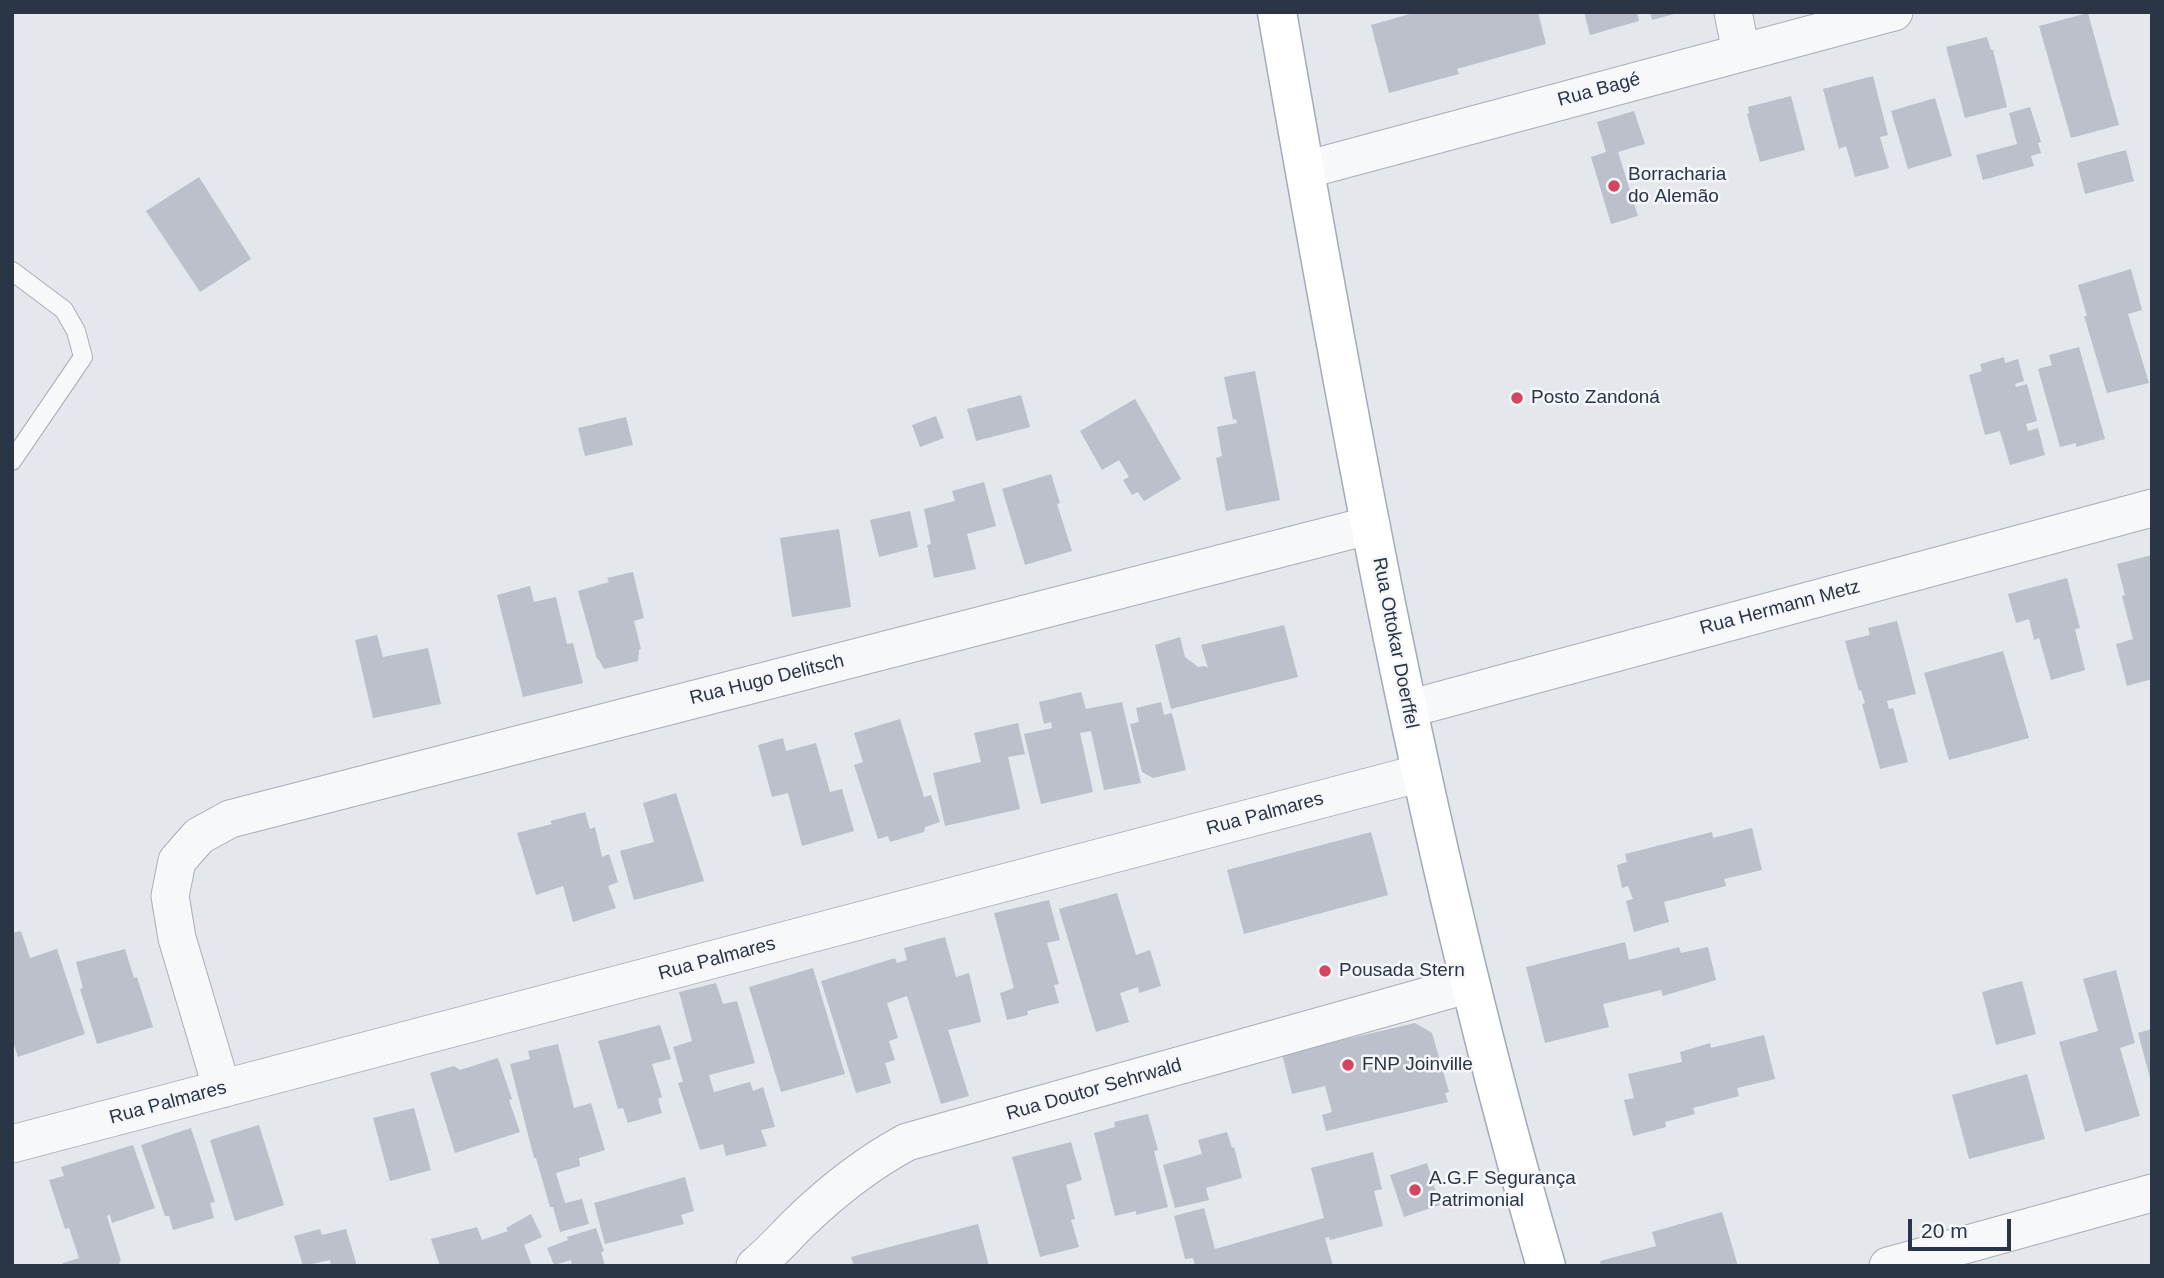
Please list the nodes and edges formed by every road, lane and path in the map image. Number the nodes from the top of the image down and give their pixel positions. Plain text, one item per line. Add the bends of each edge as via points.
1 (1278, 12) edge
2 (1733, 12) edge
3 (1894, 12) edge
4 (1741, 52) junction
5 (1305, 170) junction
6 (12, 271) edge
7 (12, 461) edge
8 (2152, 508) edge
9 (1371, 525) junction
10 (1408, 709) junction
11 (1421, 773) junction
12 (1470, 984) junction
13 (222, 1089) junction
14 (12, 1144) edge
15 (2152, 1192) edge
16 (755, 1266) edge
17 (1546, 1266) edge
18 (1888, 1266) edge

1 - 5 main road, Rua Ottokar Doerffel
2 - 4 street
3 - 4 street, Rua Bagé
4 - 5 street, Rua Bagé
5 - 9 main road, Rua Ottokar Doerffel
6 - 7 lane via 64,310 83,357
8 - 10 street, Rua Hermann Metz
9 - 10 main road, Rua Ottokar Doerffel
9 - 13 street, Rua Hugo Delitsch via 230,819 199,836 177,862 170,897 177,939
10 - 11 main road, Rua Ottokar Doerffel
11 - 12 main road, Rua Ottokar Doerffel
11 - 13 street, Rua Palmares
12 - 16 street, Rua Doutor Sehrwald via 908,1142 853,1176
12 - 17 main road, Rua Ottokar Doerffel
13 - 14 street, Rua Palmares
15 - 18 street

